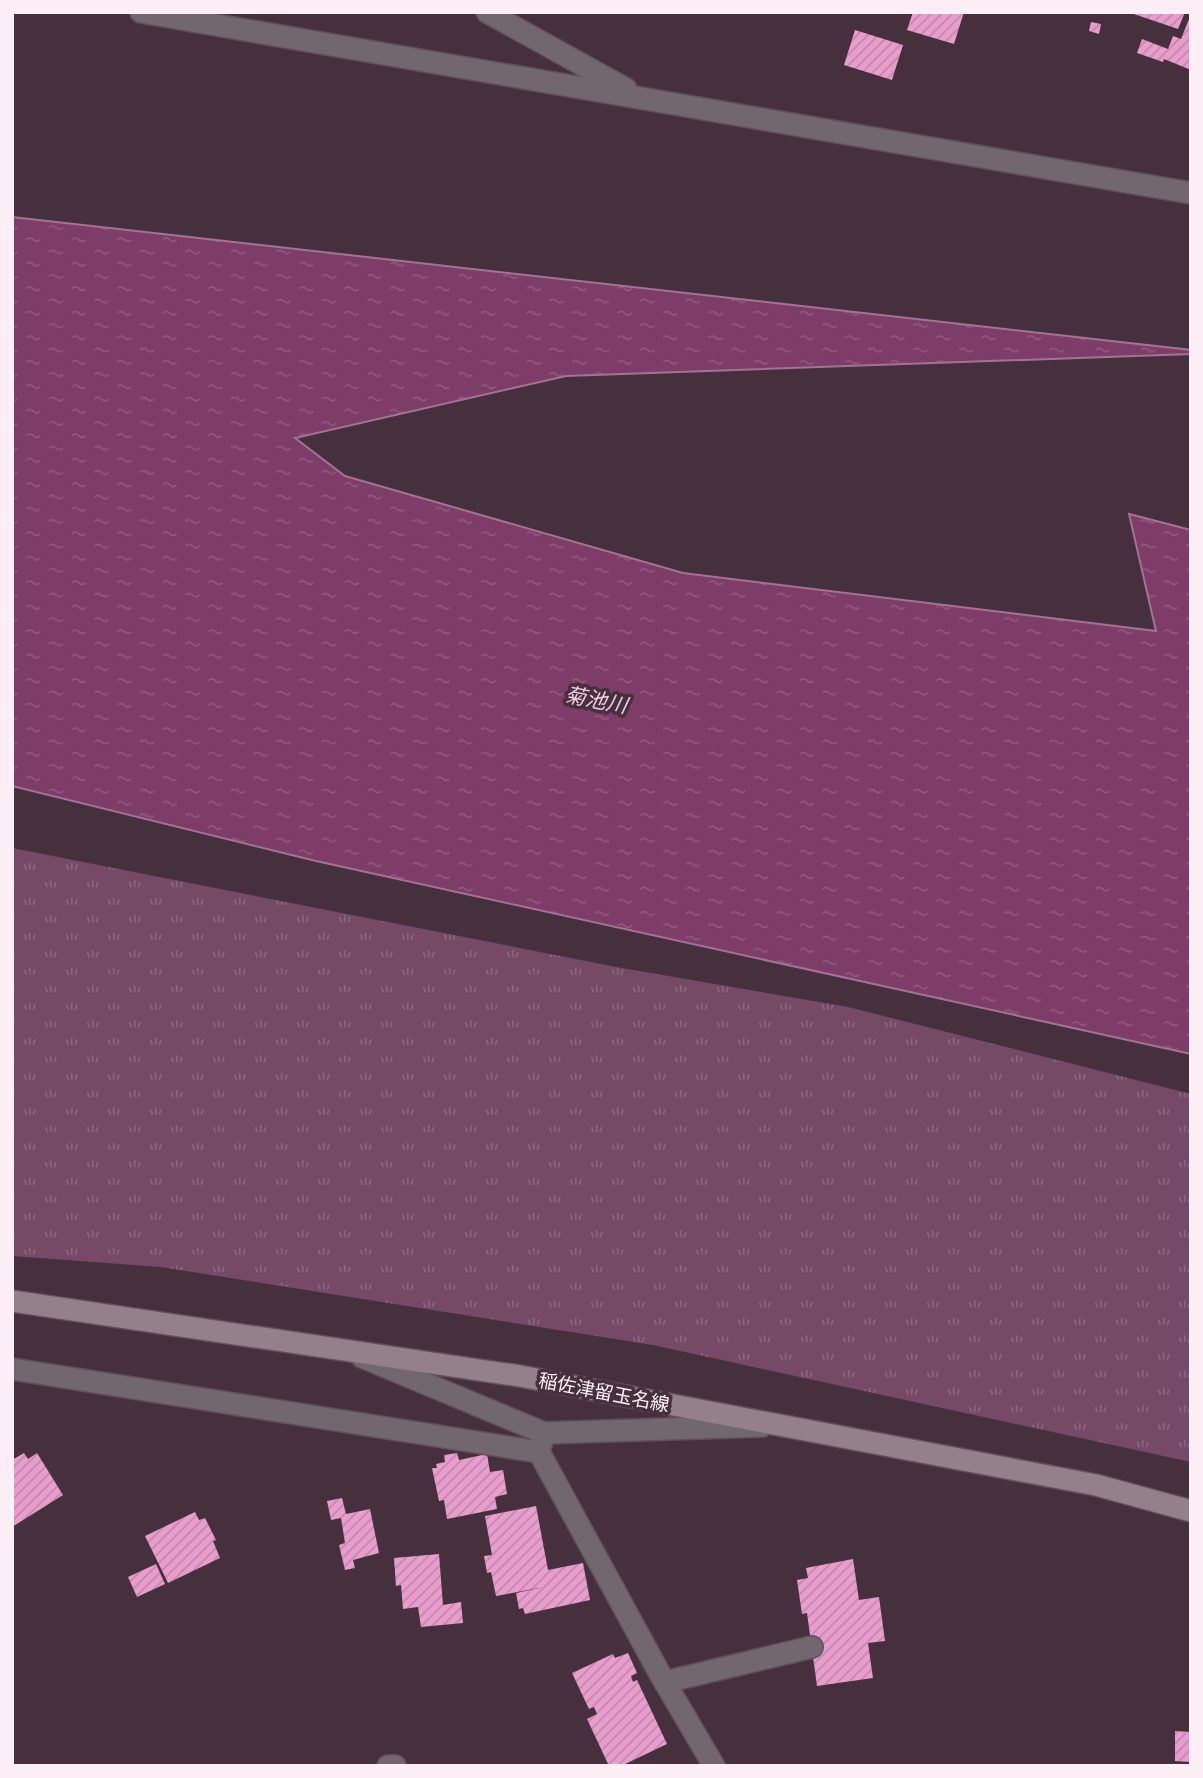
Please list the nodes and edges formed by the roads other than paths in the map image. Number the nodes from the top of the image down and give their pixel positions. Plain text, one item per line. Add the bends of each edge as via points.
1 (141, 12) edge
2 (487, 12) edge
3 (642, 98) junction
4 (1191, 193) edge
5 (12, 1301) edge
6 (347, 1350) junction
7 (12, 1369) edge
8 (782, 1425) junction
9 (541, 1443) junction
10 (1191, 1511) edge
11 (812, 1647) dead end
12 (664, 1682) junction
13 (388, 1766) edge
14 (395, 1766) edge
15 (714, 1766) edge

1 - 3 street
2 - 3 street
3 - 4 street
5 - 6 main road, 稲佐津留玉名線
6 - 8 main road, 稲佐津留玉名線 via 520,1376
6 - 9 street
7 - 9 street
8 - 9 street
8 - 10 main road, 稲佐津留玉名線 via 1096,1485
9 - 12 street
11 - 12 street
12 - 15 street
13 - 14 street

